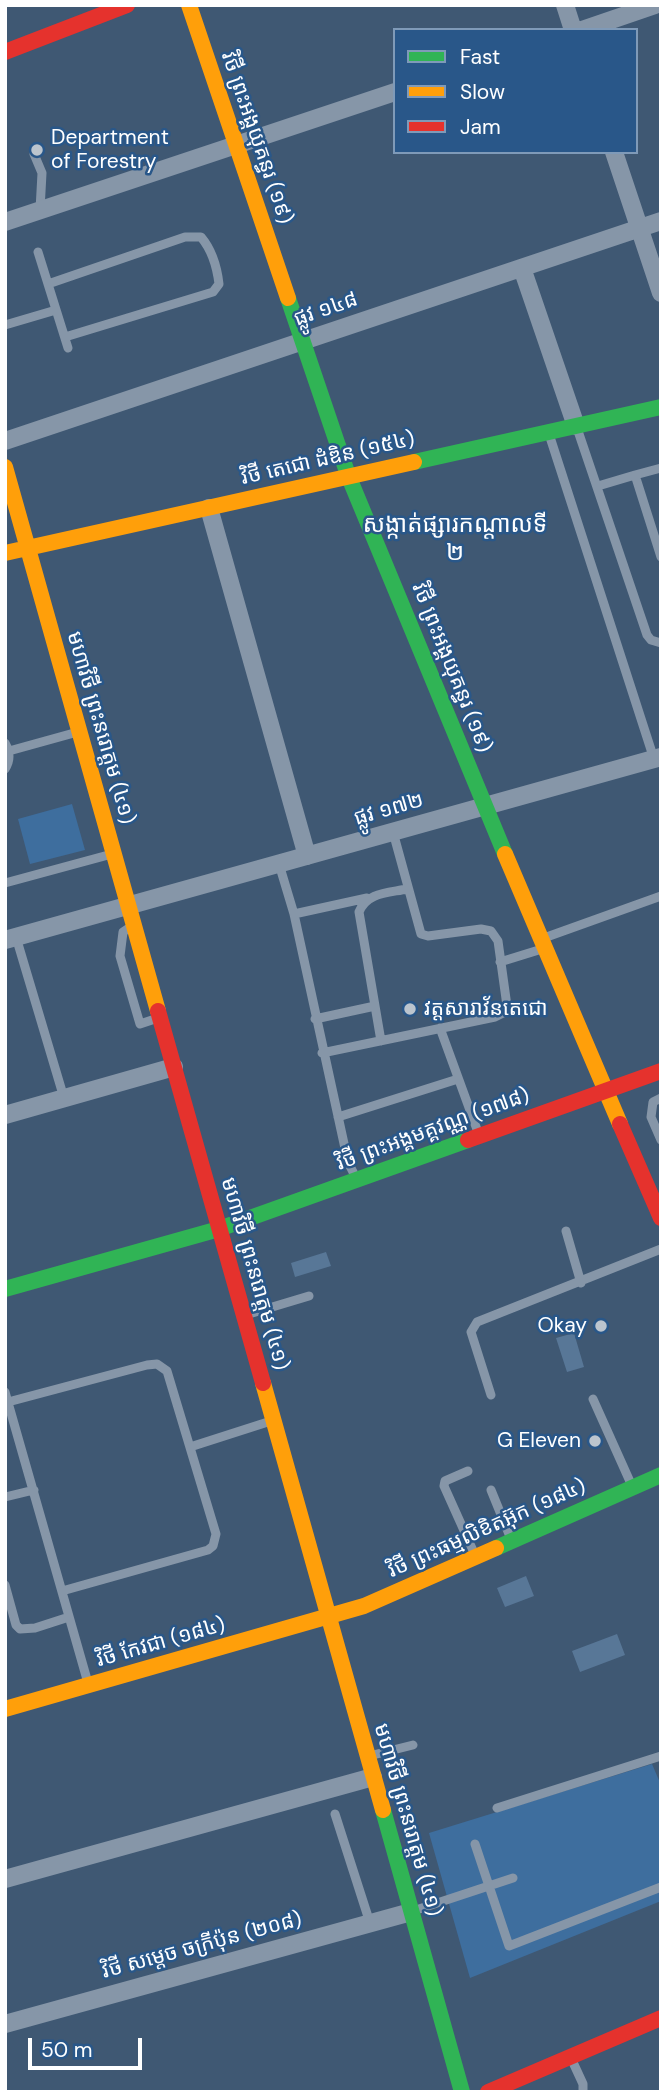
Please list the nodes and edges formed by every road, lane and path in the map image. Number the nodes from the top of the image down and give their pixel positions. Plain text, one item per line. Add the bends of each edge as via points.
1 (127, 5) edge
2 (189, 5) edge
3 (565, 5) edge
4 (654, 5) edge
5 (572, 28) edge
6 (588, 28) edge
7 (5, 52) edge
8 (393, 93) edge
9 (236, 145) junction
10 (615, 154) edge
11 (34, 155) dead end
12 (40, 211) junction
13 (661, 221) edge
14 (5, 222) edge
15 (639, 228) junction
16 (38, 252) dead end
17 (522, 268) junction
18 (48, 284) junction
19 (661, 293) edge
20 (56, 310) junction
21 (5, 325) edge
22 (65, 337) junction
23 (303, 341) junction
24 (68, 348) dead end
25 (661, 407) edge
26 (576, 426) junction
27 (548, 432) junction
28 (5, 441) edge
29 (661, 468) edge
30 (348, 475) junction
31 (635, 475) junction
32 (6, 476) edge
33 (598, 486) junction
34 (209, 508) junction
35 (28, 548) junction
36 (5, 553) edge
37 (661, 556) edge
38 (661, 643) edge
39 (79, 731) junction
40 (7, 747) edge
41 (657, 758) edge
42 (5, 769) edge
43 (485, 806) junction
44 (393, 832) junction
45 (114, 854) junction
46 (307, 856) junction
47 (279, 864) junction
48 (5, 883) edge
49 (407, 889) junction
50 (661, 896) edge
51 (369, 897) junction
52 (129, 906) junction
53 (293, 914) junction
54 (11, 939) edge
55 (542, 944) junction
56 (500, 961) junction
57 (375, 1006) junction
58 (315, 1019) junction
59 (440, 1028) junction
60 (381, 1041) junction
61 (323, 1053) junction
62 (174, 1067) junction
63 (661, 1071) edge
64 (458, 1079) junction
65 (605, 1091) junction
66 (64, 1098) junction
67 (661, 1098) edge
68 (5, 1115) edge
69 (338, 1118) junction
70 (479, 1136) junction
71 (661, 1140) edge
72 (356, 1180) junction
73 (657, 1198) edge
74 (661, 1218) edge
75 (219, 1229) junction
76 (566, 1231) dead end
77 (661, 1250) edge
78 (581, 1283) junction
79 (5, 1289) edge
80 (309, 1296) dead end
81 (244, 1315) junction
82 (5, 1392) edge
83 (491, 1395) dead end
84 (593, 1399) dead end
85 (8, 1402) junction
86 (273, 1420) junction
87 (190, 1447) junction
88 (468, 1471) dead end
89 (661, 1475) edge
90 (633, 1488) junction
91 (34, 1490) junction
92 (491, 1490) dead end
93 (5, 1497) edge
94 (512, 1541) junction
95 (476, 1557) junction
96 (5, 1585) edge
97 (62, 1591) junction
98 (8, 1603) edge
99 (69, 1617) junction
100 (328, 1617) junction
101 (89, 1685) junction
102 (5, 1709) edge
103 (413, 1745) dead end
104 (368, 1757) junction
105 (660, 1760) edge
106 (373, 1777) junction
107 (497, 1808) dead end
108 (335, 1814) dead end
109 (475, 1844) dead end
110 (513, 1878) dead end
111 (5, 1879) edge
112 (488, 1886) junction
113 (661, 1887) edge
114 (411, 1912) junction
115 (370, 1923) junction
116 (661, 2018) edge
117 (5, 2024) edge
118 (570, 2057) junction
119 (462, 2092) edge
120 (488, 2092) edge
121 (583, 2092) edge

1 - 7 street
2 - 9 street, វិថី ព្រះអង្គយុគន្ធរ (១៩)
3 - 5 street
4 - 6 street
8 - 9 street
9 - 12 street
9 - 23 street, វិថី ព្រះអង្គយុគន្ធរ (១៩)
10 - 15 street
11 - 12 lane via 42,173
12 - 14 street
13 - 15 street, ផ្លូវ ១៤៨
15 - 17 street, ផ្លូវ ១៤៨
15 - 19 street
16 - 18 lane
17 - 23 street, ផ្លូវ ១៤៨
17 - 26 street
18 - 20 lane
18 - 22 lane via 185,237 201,237 218,273 219,284 213,292
20 - 21 lane
20 - 22 lane
22 - 24 lane
23 - 28 street, ផ្លូវ ១៤៨
23 - 30 street, វិថី ព្រះអង្គយុគន្ធរ (១៩)
25 - 26 street, វិថី តេជោ ដំឌិន (១៥៤)
26 - 27 street, វិថី តេជោ ដំឌិន (១៥៤)
26 - 33 lane
27 - 30 street, វិថី តេជោ ដំឌិន (១៥៤)
27 - 41 lane
29 - 31 lane
30 - 34 street, វិថី តេជោ ដំឌិន (១៥៤)
30 - 43 street, វិថី ព្រះអង្គយុគន្ធរ (១៩)
31 - 33 lane
31 - 37 lane
32 - 35 street, មហាវិថី ព្រះនរោត្តម (៤១)
33 - 38 lane via 647,635
34 - 35 street, វិថី តេជោ ដំឌិន (១៥៤)
34 - 46 street
35 - 36 street, វិថី តេជោ ដំឌិន (១៥៤)
35 - 39 street, មហាវិថី ព្រះនរោត្តម (៤១)
39 - 40 lane
39 - 45 street, មហាវិថី ព្រះនរោត្តម (៤១)
40 - 42 lane via 9,764
41 - 43 street, ផ្លូវ ១៧២
43 - 44 street, ផ្លូវ ១៧២
43 - 55 street, វិថី ព្រះអង្គយុគន្ធរ (១៩)
44 - 46 street, ផ្លូវ ១៧២
44 - 49 lane
45 - 48 lane
45 - 52 street, មហាវិថី ព្រះនរោត្តម (៤១)
46 - 47 street, ផ្លូវ ១៧២
47 - 52 street, ផ្លូវ ១៧២
47 - 53 lane
49 - 51 lane
49 - 56 lane via 421,934 491,931 498,942
50 - 55 lane
51 - 53 lane
51 - 57 lane via 359,912
52 - 54 street, ផ្លូវ ១៧២
52 - 62 street, មហាវិថី ព្រះនរោត្តម (៤១)
53 - 58 lane
54 - 66 lane
55 - 56 lane
55 - 65 street, វិថី ព្រះអង្គយុគន្ធរ (១៩)
56 - 59 lane via 507,1006 503,1013
57 - 58 lane
57 - 60 lane
58 - 61 lane
59 - 60 lane
59 - 64 lane
60 - 61 lane
61 - 69 lane
62 - 66 street
62 - 75 street, មហាវិថី ព្រះនរោត្តម (៤១)
63 - 65 street, វិថី ព្រះអង្គមគ្គវណ្ណ (១៧៨)
64 - 69 lane
64 - 70 lane
65 - 70 street, វិថី ព្រះអង្គមគ្គវណ្ណ (១៧៨)
65 - 73 street, វិថី ព្រះអង្គយុគន្ធរ (១៩)
66 - 68 street
67 - 71 lane via 653,1102 651,1118
69 - 72 lane
70 - 72 street, វិថី ព្រះអង្គមគ្គវណ្ណ (១៧៨)
72 - 75 street, វិថី ព្រះអង្គមគ្គវណ្ណ (១៧៨)
73 - 74 street, វិថី ព្រះអង្គយុគន្ធរ (១៩)
75 - 79 street, វិថី ព្រះអង្គមគ្គវណ្ណ (១៧៨)
75 - 81 street, មហាវិថី ព្រះនរោត្តម (៤១)
76 - 78 lane
77 - 78 lane
78 - 83 lane via 477,1322 471,1332
80 - 81 lane
81 - 86 street, មហាវិថី ព្រះនរោត្តម (៤១)
82 - 85 lane
84 - 90 lane
85 - 87 lane via 157,1364 167,1371
85 - 91 lane
86 - 87 lane
86 - 100 street, មហាវិថី ព្រះនរោត្តម (៤១)
87 - 97 lane via 216,1534 213,1546
88 - 95 lane via 445,1481 444,1486
89 - 90 street, វិថី ព្រះធម្មលិខិតអ៊ុក (១៨៤)
90 - 94 street, វិថី ព្រះធម្មលិខិតអ៊ុក (១៨៤)
91 - 93 lane
91 - 97 lane
92 - 94 lane
94 - 95 street, វិថី ព្រះធម្មលិខិតអ៊ុក (១៨៤)
95 - 100 street, វិថី ព្រះធម្មលិខិតអ៊ុក (១៨៤)
96 - 98 lane
97 - 99 lane
98 - 99 lane via 20,1629
99 - 101 lane
100 - 101 street, វិថី កែវជា (១៨៤)
100 - 104 street, មហាវិថី ព្រះនរោត្តម (៤១)
101 - 102 street, វិថី កែវជា (១៨៤)
103 - 104 lane
104 - 106 street, មហាវិថី ព្រះនរោត្តម (៤១)
105 - 107 lane
106 - 111 street
106 - 114 street, មហាវិថី ព្រះនរោត្តម (៤១)
108 - 115 lane
109 - 112 lane
110 - 112 lane
112 - 113 lane via 509,1946
112 - 114 lane
114 - 115 street, វិថី សម្តេច ចក្រីប៉ុន (២០៨)
114 - 119 street, មហាវិថី ព្រះនរោត្តម (៤១)
115 - 117 street, វិថី សម្តេច ចក្រីប៉ុន (២០៨)
116 - 118 street
118 - 120 street
118 - 121 lane

